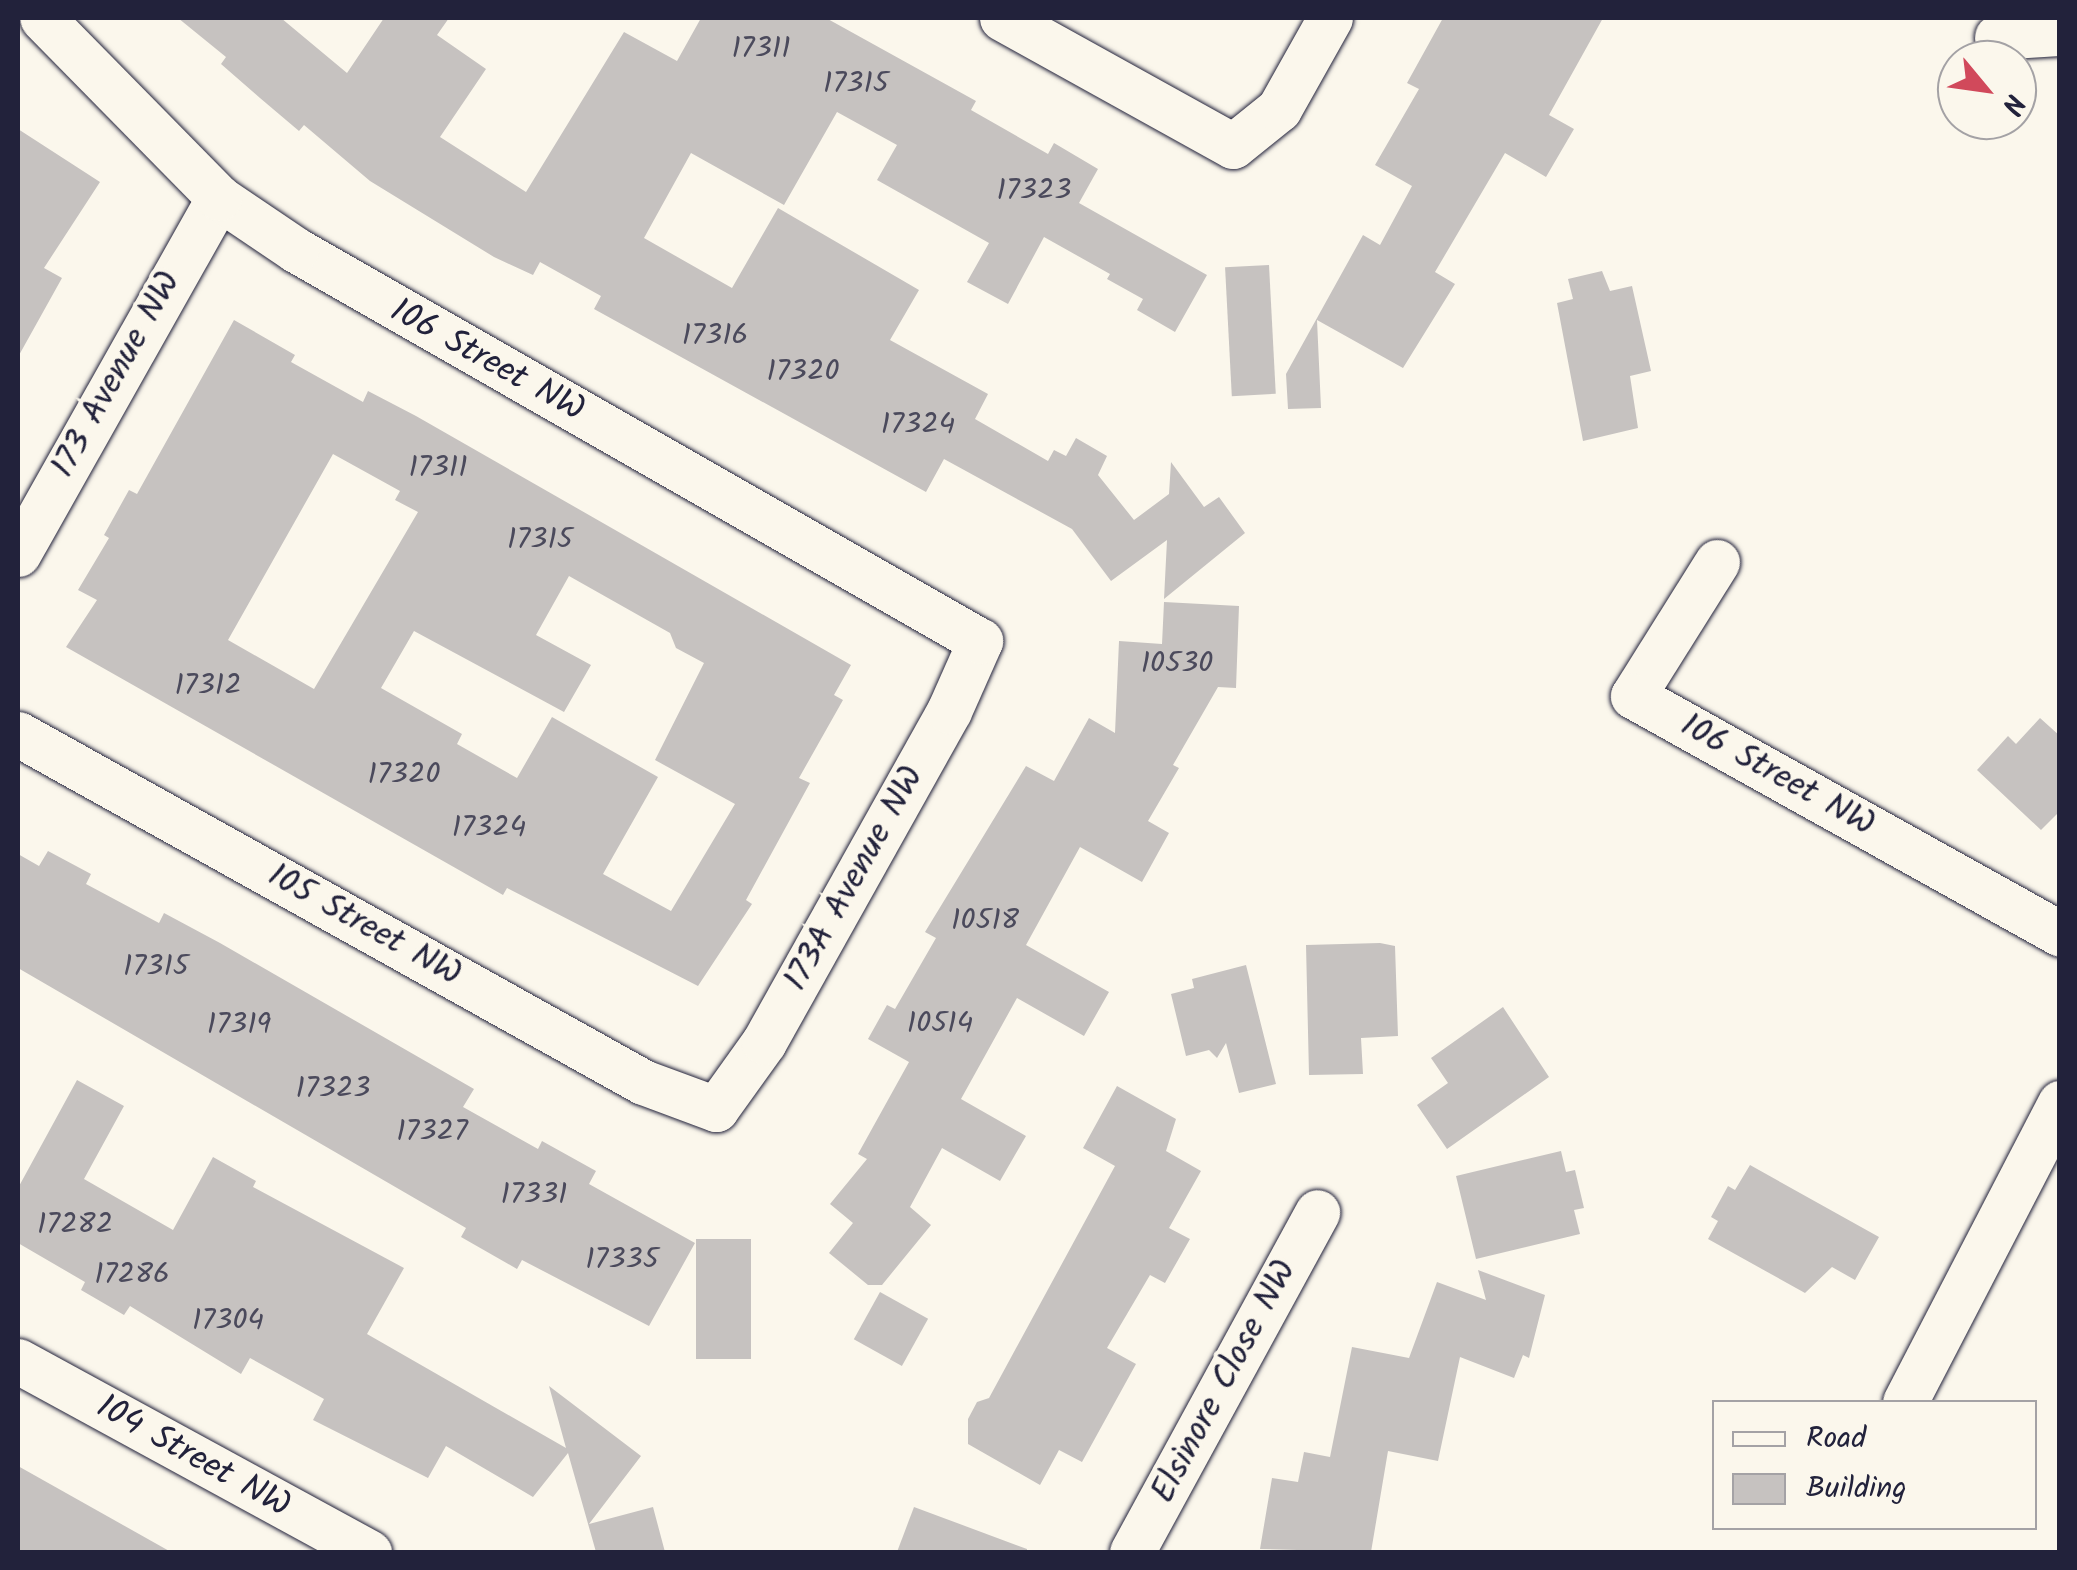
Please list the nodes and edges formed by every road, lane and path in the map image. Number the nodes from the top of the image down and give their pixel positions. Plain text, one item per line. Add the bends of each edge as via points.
1 (42, 18) edge
2 (1002, 18) edge
3 (1330, 18) edge
4 (2060, 33) edge
5 (1998, 37) dead end
6 (219, 198) junction
7 (18, 554) edge
8 (1717, 562) dead end
9 (980, 641) joint
10 (18, 734) edge
11 (2060, 934) edge
12 (2060, 1103) edge
13 (716, 1109) joint
14 (1317, 1212) dead end
15 (18, 1361) edge
16 (1906, 1400) edge
17 (369, 1552) edge
18 (1132, 1552) edge

1 - 6 street, 106 Street NW
2 - 3 street via 1233,146 1279,109
4 - 5 street
6 - 7 street, 173 Avenue NW
6 - 9 street, 106 Street NW via 386,304
8 - 11 street, 106 Street NW via 1632,696
9 - 13 street, 173A Avenue NW via 949,711 764,1042
10 - 13 street, 105 Street NW via 643,1082
12 - 16 street
14 - 18 street, Elsinore Close NW
15 - 17 street, 104 Street NW

